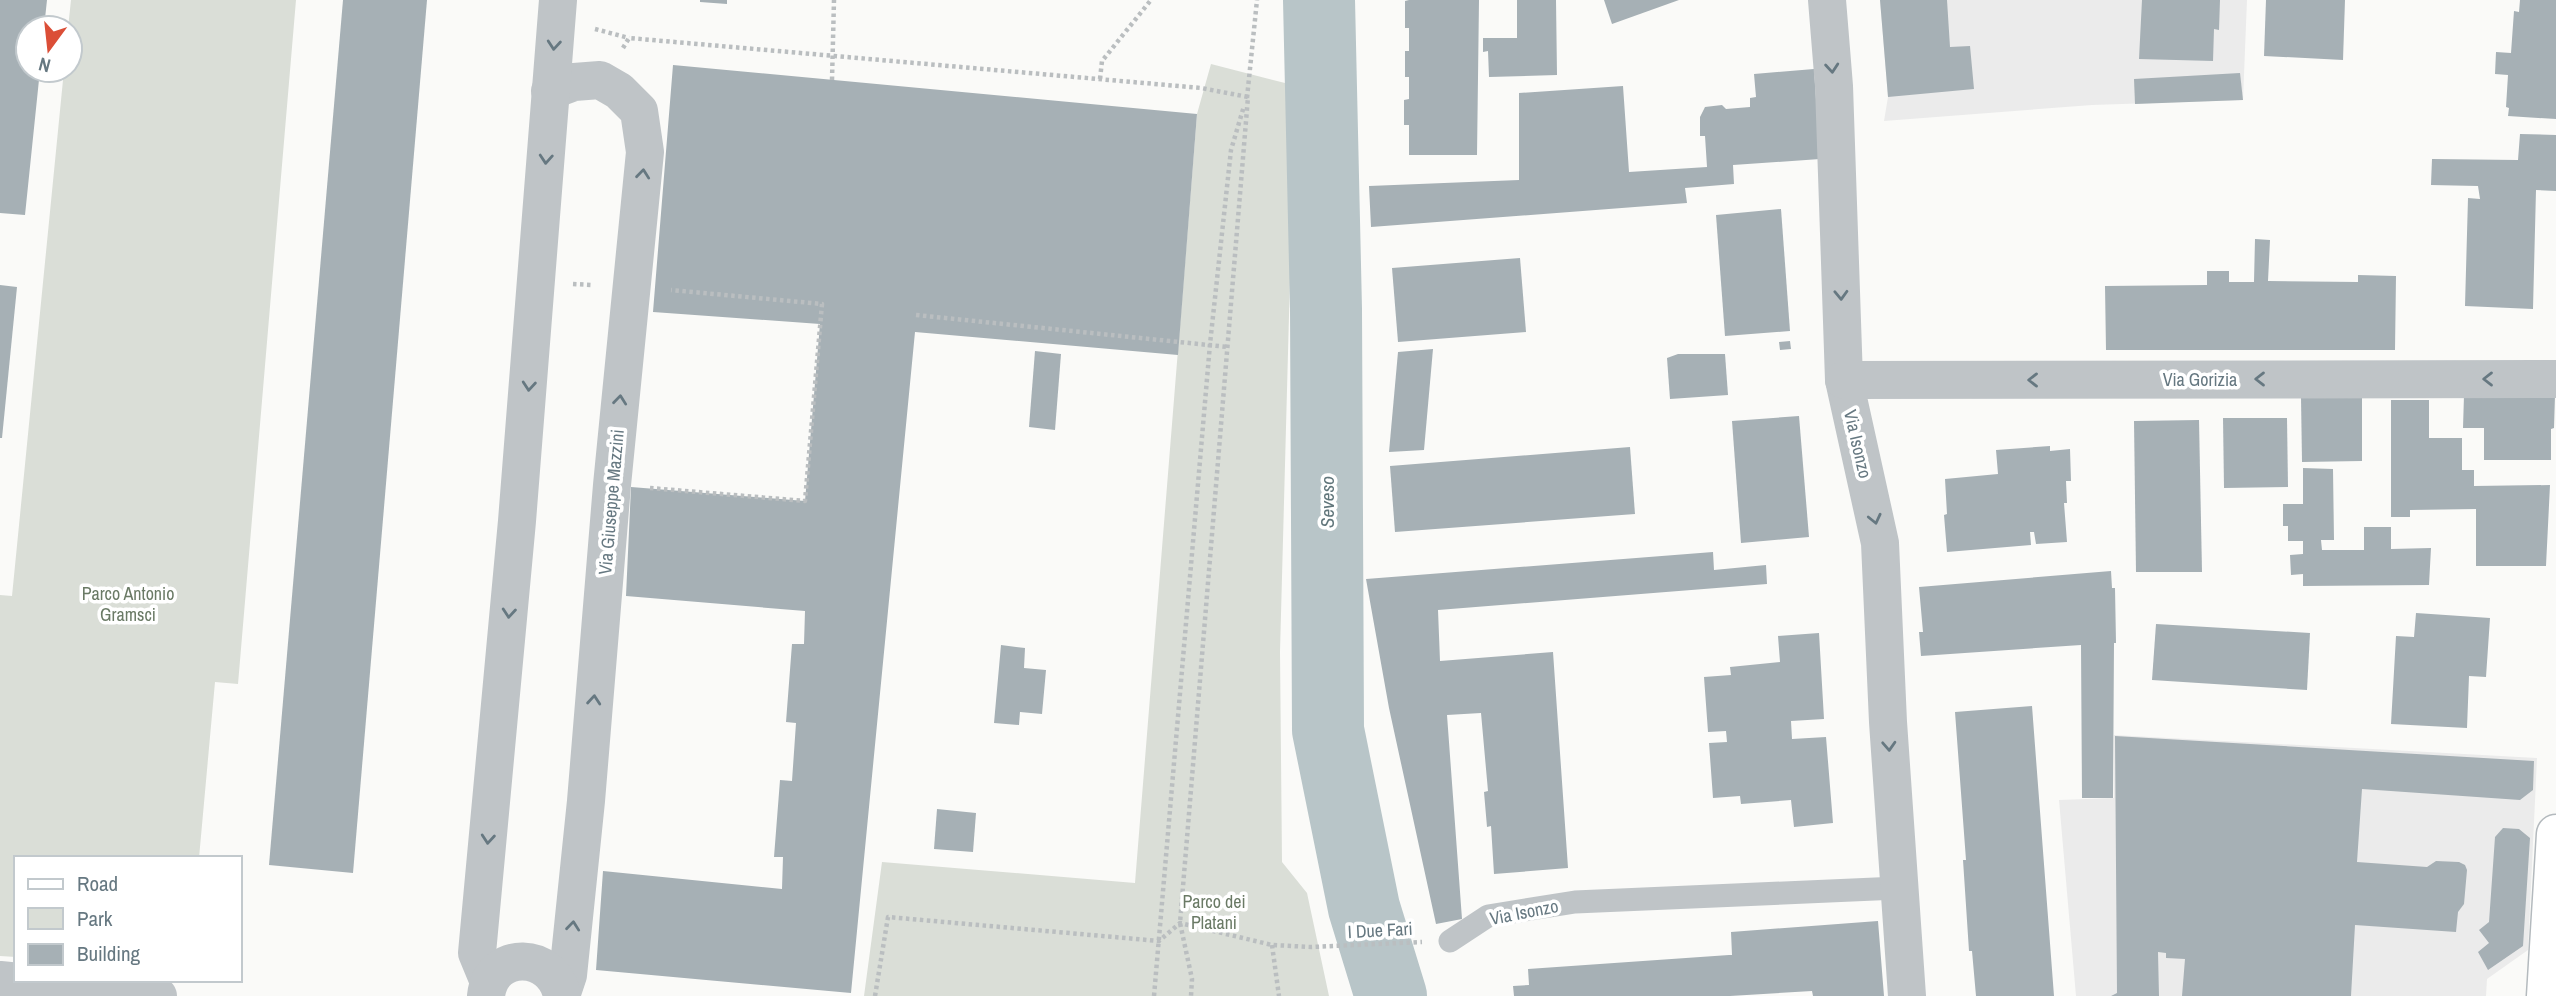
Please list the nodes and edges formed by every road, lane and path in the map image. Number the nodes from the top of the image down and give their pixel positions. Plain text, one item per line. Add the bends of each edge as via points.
1 (558, 0) edge
2 (834, 0) edge
3 (1151, 0) edge
4 (1257, 0) edge
5 (1827, 0) edge
6 (835, 55) junction
7 (1100, 79) junction
8 (600, 80) junction
9 (832, 80) dead end
10 (550, 91) junction
11 (1248, 97) junction
12 (658, 289) dead end
13 (916, 315) dead end
14 (1210, 344) junction
15 (1227, 347) junction
16 (2556, 379) edge
17 (1844, 380) junction
18 (644, 488) dead end
19 (2556, 834) edge
20 (1898, 888) junction
21 (1180, 923) junction
22 (1158, 941) junction
23 (1450, 941) joint
24 (1272, 945) junction
25 (20, 982) edge
26 (482, 990) edge
27 (562, 995) edge
28 (158, 996) edge
29 (876, 996) edge
30 (1154, 996) edge
31 (1191, 996) edge
32 (1279, 996) edge
33 (1907, 996) edge
34 (2546, 996) edge

1 -> 10 street
2 - 6 path
3 - 7 path via 1102,61
4 - 11 path
5 -> 17 street, Via Isonzo
6 - 7 path
6 - 8 path via 629,38
6 - 9 path
7 - 11 path
8 - 10 street via 573,82
27 -> 8 street, Via Giuseppe Mazzini via 586,801 645,152 639,111
10 -> 26 street via 477,953
11 - 14 path via 1231,150
11 - 15 path
12 - 18 path via 822,304 805,501
13 - 14 path
14 - 15 path
14 - 22 path
15 - 21 path
16 -> 17 street, Via Gorizia
17 -> 20 street, Via Isonzo via 1880,543
19 - 34 street
20 - 23 lane, Via Isonzo via 1575,902 1488,916
20 - 33 street, Via Isonzo
21 - 22 path
21 - 24 path, I Due Fari
21 - 31 path via 1192,979
22 - 29 path via 888,917
22 - 30 path
23 - 24 path, I Due Fari
24 - 32 path
25 - 28 street
26 - 27 street via 506,965 530,961 551,973

